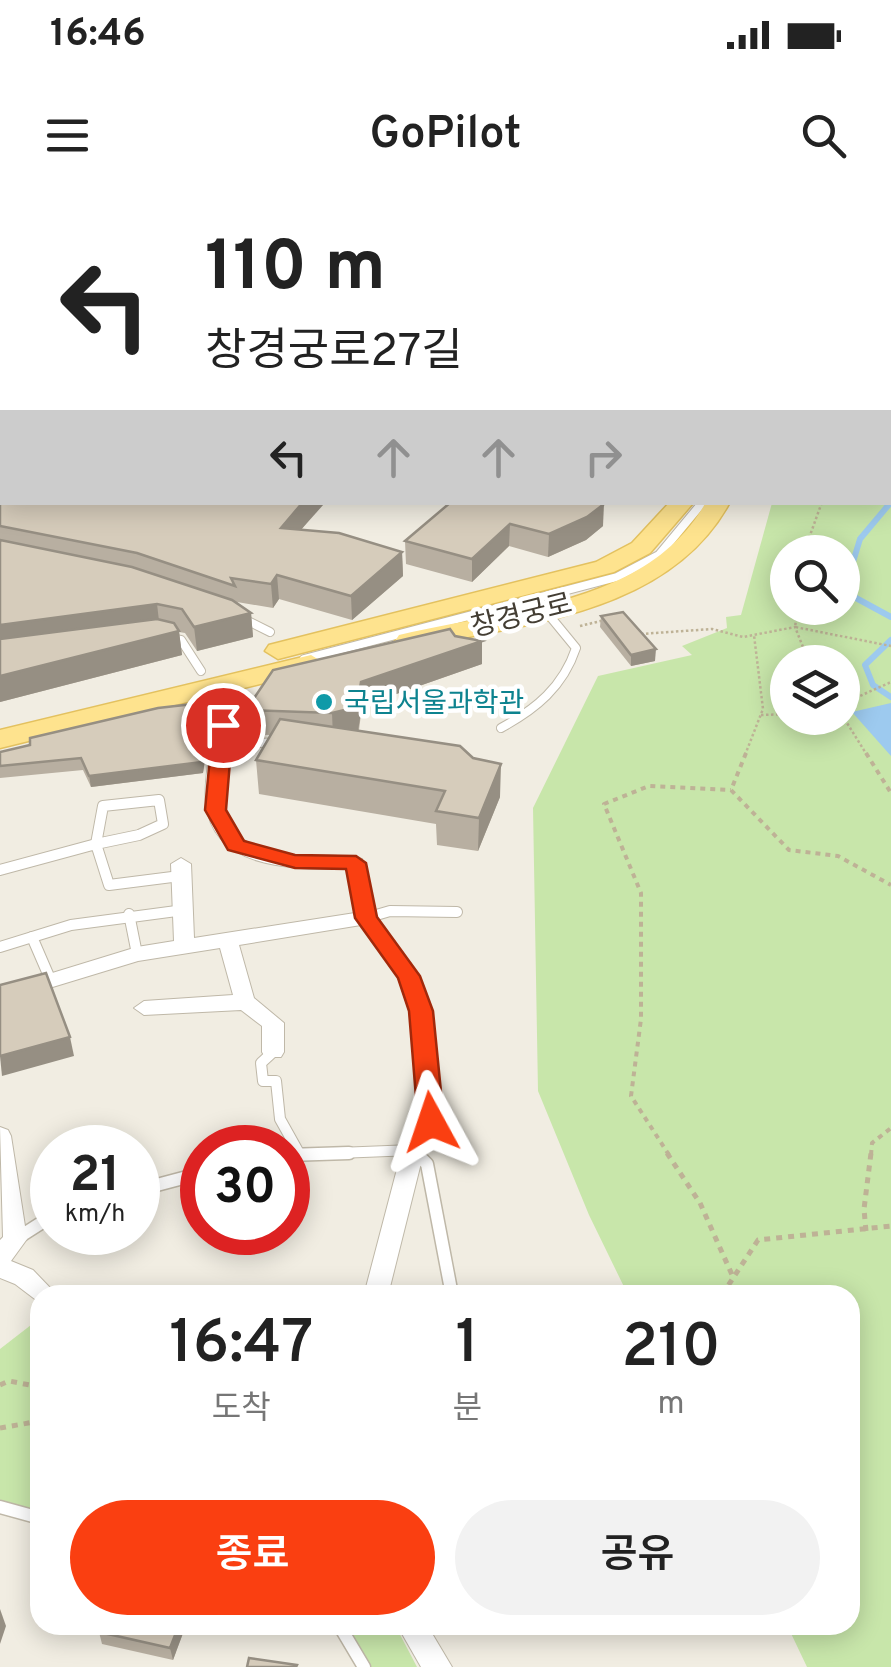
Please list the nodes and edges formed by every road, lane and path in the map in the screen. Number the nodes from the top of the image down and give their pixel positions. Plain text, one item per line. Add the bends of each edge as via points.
1 (679, 505) edge
2 (700, 505) edge
3 (716, 505) edge
4 (821, 505) edge
5 (810, 535) edge
6 (543, 608) junction
7 (237, 615) edge
8 (795, 626) junction
9 (616, 628) edge
10 (561, 630) junction
11 (270, 632) dead end
12 (642, 634) edge
13 (754, 635) junction
14 (160, 636) edge
15 (864, 640) joint
16 (802, 645) edge
17 (891, 646) edge
18 (211, 679) junction
19 (891, 682) edge
20 (860, 695) edge
21 (106, 714) junction
22 (761, 714) junction
23 (770, 714) edge
24 (0, 718) edge
25 (502, 728) dead end
26 (855, 735) edge
27 (0, 739) edge
28 (288, 742) edge
29 (219, 746) junction
30 (730, 790) junction
31 (891, 793) edge
32 (96, 844) junction
33 (0, 870) edge
34 (180, 870) joint
35 (891, 885) edge
36 (184, 910) junction
37 (457, 912) dead end
38 (129, 914) junction
39 (366, 918) junction
40 (32, 937) junction
41 (228, 942) junction
42 (0, 946) edge
43 (184, 949) junction
44 (138, 954) junction
45 (52, 981) junction
46 (0, 996) edge
47 (244, 1002) junction
48 (144, 1008) dead end
49 (273, 1052) joint
50 (282, 1125) edge
51 (891, 1128) edge
52 (0, 1136) edge
53 (414, 1150) junction
54 (310, 1153) edge
55 (891, 1226) edge
56 (866, 1231) junction
57 (30, 1232) edge
58 (8, 1248) edge
59 (0, 1266) edge
60 (733, 1276) junction
61 (34, 1285) edge
62 (379, 1285) edge
63 (450, 1285) edge
64 (728, 1285) edge
65 (0, 1385) edge
66 (30, 1386) edge
67 (30, 1423) edge
68 (0, 1428) edge
69 (0, 1508) edge
70 (30, 1516) edge
71 (346, 1635) edge
72 (417, 1635) edge
73 (364, 1667) edge
74 (437, 1667) edge

1 - 18 main road, 창경궁로 via 641,548 605,567
2 - 21 lane via 659,555 617,576
3 - 6 main road, 창경궁로 via 705,527 668,563 628,583
4 - 5 path
6 - 10 lane
6 - 18 main road, 창경궁로
7 - 11 lane
8 - 13 path
8 - 15 path
8 - 16 path
9 - 10 path via 609,620
10 - 25 lane via 576,648 572,662 546,699
12 - 13 path via 712,629
13 - 22 path
14 - 18 lane via 181,640
15 - 17 path
18 - 21 main road, 창경궁로
18 - 24 main road, 창경궁로
18 - 29 street via 227,705
19 - 20 path
21 - 27 main road, 창경궁로
22 - 23 path
22 - 30 path
26 - 31 path
28 - 29 lane
29 - 39 street via 216,810 236,846 295,862 356,863
30 - 35 path via 788,850 838,856
30 - 60 path via 665,782 616,794 604,804 641,893 641,1019 631,1096 700,1204
32 - 32 lane via 163,824 158,800 103,806
32 - 33 lane
32 - 34 lane via 110,884
34 - 36 street
36 - 38 lane
36 - 43 street
37 - 39 lane via 390,911
38 - 40 lane
38 - 44 lane
39 - 41 street
39 - 53 street via 409,976 421,1011 431,1122
40 - 42 lane
40 - 45 lane
41 - 43 street
41 - 47 street
43 - 44 street
44 - 45 street
45 - 46 street
47 - 48 street
47 - 49 street via 273,1023
49 - 50 lane via 261,1063 263,1081 276,1082
51 - 56 path via 872,1143 861,1213
52 - 58 street
53 - 54 lane
53 - 62 street
53 - 63 lane via 427,1164
55 - 56 path
56 - 60 path via 758,1240
57 - 58 lane
59 - 61 street
60 - 64 path
65 - 66 path
67 - 68 path
69 - 70 lane
71 - 73 lane
72 - 74 street

